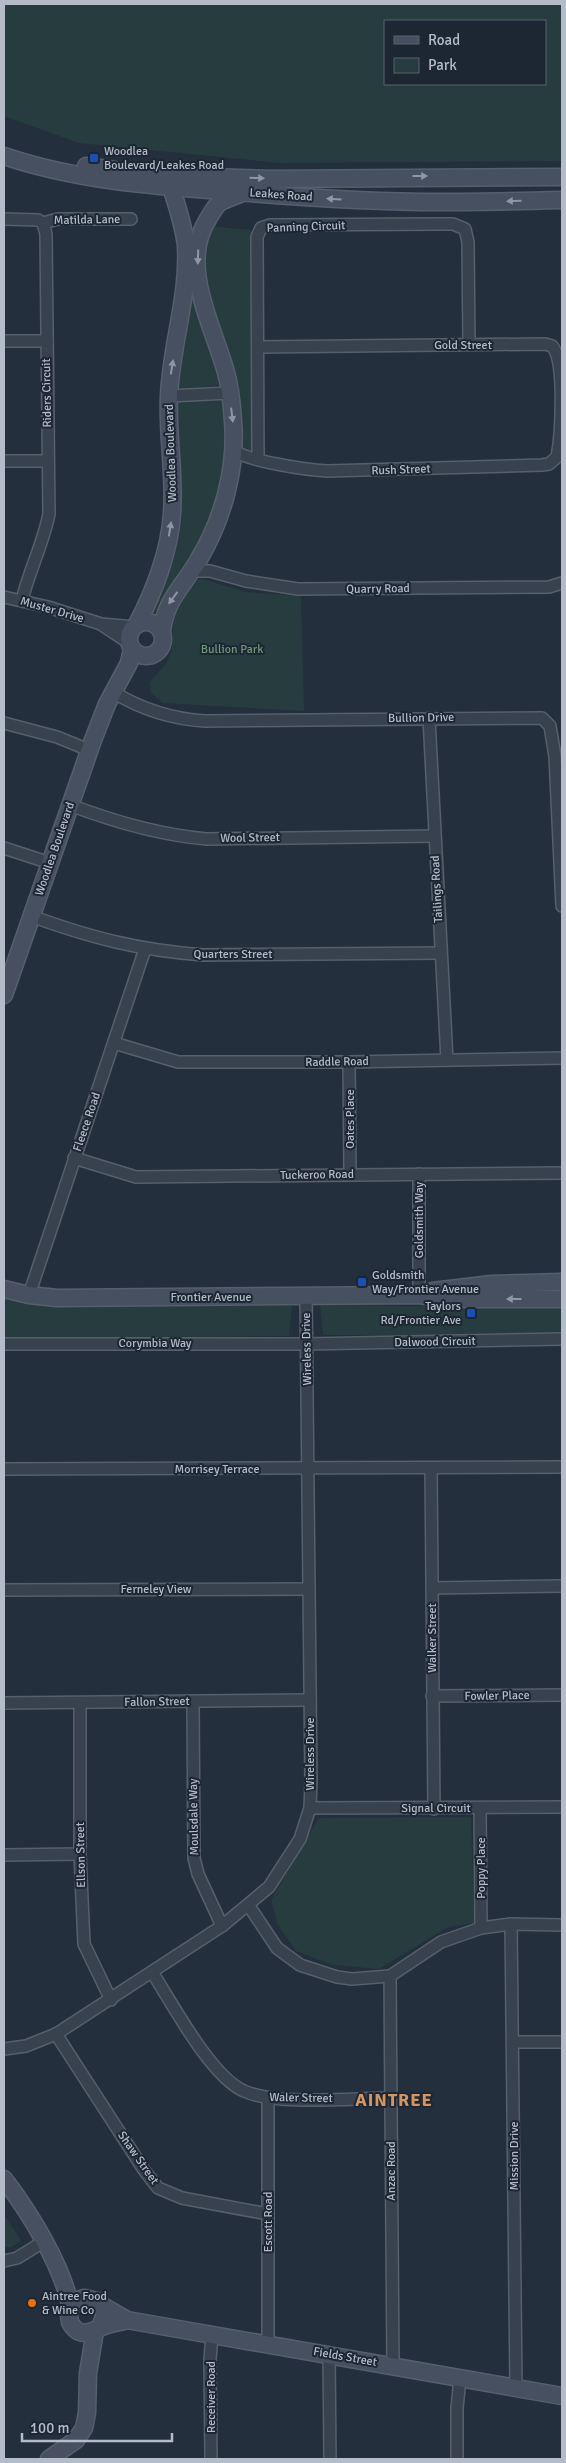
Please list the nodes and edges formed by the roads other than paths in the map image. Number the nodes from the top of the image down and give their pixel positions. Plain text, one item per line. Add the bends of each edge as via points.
1 (4, 147) edge
2 (4, 156) edge
3 (562, 177) edge
4 (171, 187) junction
5 (242, 193) junction
6 (562, 200) edge
7 (4, 219) edge
8 (131, 220) dead end
9 (43, 223) junction
10 (182, 224) junction
11 (205, 225) junction
12 (4, 341) edge
13 (47, 341) junction
14 (469, 344) junction
15 (258, 347) junction
16 (229, 393) junction
17 (169, 396) junction
18 (243, 457) junction
19 (555, 460) joint
20 (4, 461) edge
21 (48, 461) junction
22 (201, 557) junction
23 (192, 571) junction
24 (210, 571) junction
25 (562, 583) edge
26 (549, 587) junction
27 (562, 592) edge
28 (4, 597) edge
29 (22, 600) junction
30 (101, 624) junction
31 (135, 626) junction
32 (162, 632) junction
33 (130, 646) junction
34 (157, 653) junction
35 (112, 697) junction
36 (429, 718) junction
37 (4, 723) edge
38 (89, 750) junction
39 (70, 806) junction
40 (434, 836) junction
41 (4, 848) edge
42 (50, 864) junction
43 (562, 906) edge
44 (31, 916) junction
45 (146, 949) junction
46 (440, 953) junction
47 (5, 989) edge
48 (114, 1043) junction
49 (562, 1058) edge
50 (447, 1060) junction
51 (349, 1062) junction
52 (74, 1158) junction
53 (562, 1173) edge
54 (419, 1174) junction
55 (350, 1175) junction
56 (562, 1277) edge
57 (538, 1282) junction
58 (562, 1282) edge
59 (4, 1289) edge
60 (29, 1295) junction
61 (419, 1295) junction
62 (306, 1296) junction
63 (562, 1299) edge
64 (562, 1340) edge
65 (4, 1344) edge
66 (307, 1344) junction
67 (562, 1467) edge
68 (431, 1468) junction
69 (4, 1469) edge
70 (308, 1469) junction
71 (562, 1586) edge
72 (309, 1588) junction
73 (432, 1588) junction
74 (4, 1590) edge
75 (562, 1695) edge
76 (432, 1696) junction
77 (310, 1700) junction
78 (193, 1702) junction
79 (4, 1703) edge
80 (80, 1703) junction
81 (310, 1808) junction
82 (480, 1808) junction
83 (562, 1808) edge
84 (434, 1809) junction
85 (80, 1854) junction
86 (4, 1855) edge
87 (249, 1906) junction
88 (511, 1924) junction
89 (562, 1925) edge
90 (222, 1926) junction
91 (481, 1928) junction
92 (152, 1972) junction
93 (390, 1976) junction
94 (111, 2000) junction
95 (56, 2034) junction
96 (513, 2042) junction
97 (562, 2042) edge
98 (4, 2049) edge
99 (391, 2098) junction
100 (268, 2099) junction
101 (4, 2170) edge
102 (9, 2185) edge
103 (268, 2214) junction
104 (43, 2242) junction
105 (4, 2261) edge
106 (64, 2280) junction
107 (84, 2298) junction
108 (101, 2304) junction
109 (71, 2308) junction
110 (127, 2320) junction
111 (98, 2330) junction
112 (79, 2332) junction
113 (212, 2336) junction
114 (268, 2345) junction
115 (329, 2354) junction
116 (393, 2366) junction
117 (88, 2372) junction
118 (460, 2378) junction
119 (516, 2388) junction
120 (562, 2396) edge
121 (60, 2456) edge
122 (211, 2459) edge
123 (330, 2459) edge
124 (457, 2459) edge

1 -> 3 street, Leakes Road via 78,164 148,175 271,179
2 - 4 street, Leakes Road via 112,182
4 - 5 street, Leakes Road
4 - 10 street, Woodlea Boulevard
6 -> 5 street, Leakes Road via 440,202
5 - 11 street via 218,204
7 - 9 street via 32,219
8 - 9 street, Matilda Lane via 58,219
9 - 13 street, Riders Circuit via 46,234
10 - 11 street via 192,219
17 -> 10 street, Woodlea Boulevard via 185,291 186,245
11 -> 16 street via 198,249 199,278 205,310 226,371
12 - 13 street
13 - 21 street, Riders Circuit
14 - 15 street, Gold Street
14 - 15 street, Panning Circuit via 468,242 465,229 460,226 270,225 261,228 257,237
14 - 19 street, Gold Street via 545,344 556,351 560,391
15 - 18 street, Panning Circuit
16 - 17 street, Woodlea Boulevard
16 -> 18 street
31 -> 17 street, Woodlea Boulevard via 145,609 167,543 172,513
18 - 19 street, Rush Street via 326,471 542,465
18 - 22 street via 228,486 217,522
20 - 21 street
21 - 29 street, Riders Circuit via 49,514
22 - 23 street
22 - 24 street
23 - 24 street, Quarry Road
23 -> 32 street via 167,606
24 - 26 street, Quarry Road via 246,581 303,590
25 - 26 street, Quarry Road
26 - 27 street, Quarry Road
28 - 29 street, Muster Drive
29 - 30 street, Muster Drive
30 - 31 street, Muster Drive
30 - 33 street, Muster Drive
31 - 32 street via 142,622 154,624
31 - 33 street via 130,632
32 - 34 street via 163,644
33 - 34 street via 140,656
33 - 35 street, Woodlea Boulevard via 129,663
34 - 35 street, Woodlea Boulevard
35 - 36 street, Bullion Drive via 186,720
35 - 38 street, Woodlea Boulevard
36 - 40 street, Tailings Road
36 - 43 street, Bullion Drive via 536,717 547,721 555,756
37 - 38 street via 57,737
38 - 39 street, Woodlea Boulevard
39 - 40 street, Wool Street via 146,830 181,837
39 - 42 street, Woodlea Boulevard
40 - 46 street, Tailings Road
41 - 42 street
42 - 44 street, Woodlea Boulevard
44 - 45 street, Quarters Street via 106,941
44 - 47 street, Woodlea Boulevard
45 - 46 street, Quarters Street via 203,956
45 - 48 street, Fleece Road
46 - 50 street, Tailings Road
48 - 51 street, Raddle Road via 178,1062
48 - 52 street, Fleece Road
49 - 50 street, Raddle Road
50 - 51 street, Raddle Road
51 - 55 street, Oates Place
52 - 55 street, Tuckeroo Road via 136,1176
52 - 60 street, Fleece Road
53 - 54 street, Tuckeroo Road
54 - 55 street, Tuckeroo Road
54 - 61 street, Goldsmith Way
56 - 57 street
57 - 58 street, Frontier Avenue
57 - 61 street, Frontier Avenue via 446,1288
59 - 60 street, Frontier Avenue
60 - 62 street, Frontier Avenue via 57,1298
61 - 62 street, Frontier Avenue
63 -> 61 street, Frontier Avenue via 449,1299
62 - 66 street, Wireless Drive
64 - 66 street, Dalwood Circuit
65 - 66 street, Corymbia Way
66 - 70 street, Wireless Drive
67 - 68 street
68 - 70 street, Morrisey Terrace
68 - 73 street, Walker Street
69 - 70 street, Morrisey Terrace
70 - 72 street, Wireless Drive
71 - 73 street
72 - 74 street, Ferneley View
72 - 77 street, Wireless Drive
73 - 76 street, Walker Street
75 - 76 street, Fowler Place
76 - 84 street, Walker Street
77 - 78 street, Fallon Street
77 - 81 street, Wireless Drive
78 - 80 street, Fallon Street
78 - 90 street, Moulsdale Way via 194,1858
79 - 80 street, Fallon Street
80 - 85 street, Ellson Street
81 - 84 street, Signal Circuit
81 - 87 street, Wireless Drive via 300,1840 269,1887
82 - 83 street, Signal Circuit
82 - 84 street, Signal Circuit
82 - 91 street, Poppy Place
85 - 86 street
85 - 94 street, Ellson Street via 84,1944
87 - 90 street, Wireless Drive
87 - 93 street via 277,1948 300,1965 337,1978
88 - 89 street
88 - 91 street
88 - 96 street, Mission Drive
90 - 92 street, Wireless Drive
91 - 93 street via 441,1942
92 - 94 street, Wireless Drive
92 - 100 street, Waler Street via 218,2072 242,2091
93 - 99 street, Anzac Road
94 - 95 street, Wireless Drive
95 - 98 street, Wireless Drive via 26,2046
95 - 103 street, Shaw Street via 158,2188 182,2198
96 - 97 street
96 - 119 street, Mission Drive
99 - 100 street, Waler Street
99 - 116 street, Anzac Road
100 - 103 street, Escott Road
101 - 102 street
102 - 104 street
103 - 114 street, Escott Road
104 - 105 street via 17,2258
104 - 106 street
106 - 107 street
106 - 109 street
107 - 108 street via 92,2298
107 - 109 street
108 - 110 street, Fields Street
108 - 111 street via 105,2314
109 - 112 street via 70,2322
110 - 111 street, Fields Street
110 - 113 street, Fields Street
111 - 112 street via 86,2334
111 - 117 street
112 - 117 street
113 - 114 street, Fields Street
113 - 122 street, Receiver Road
114 - 115 street, Fields Street
115 - 116 street, Fields Street
115 - 123 street
116 - 118 street, Fields Street
117 - 121 street via 88,2413 84,2428
118 - 119 street, Fields Street
118 - 124 street
119 - 120 street, Fields Street

